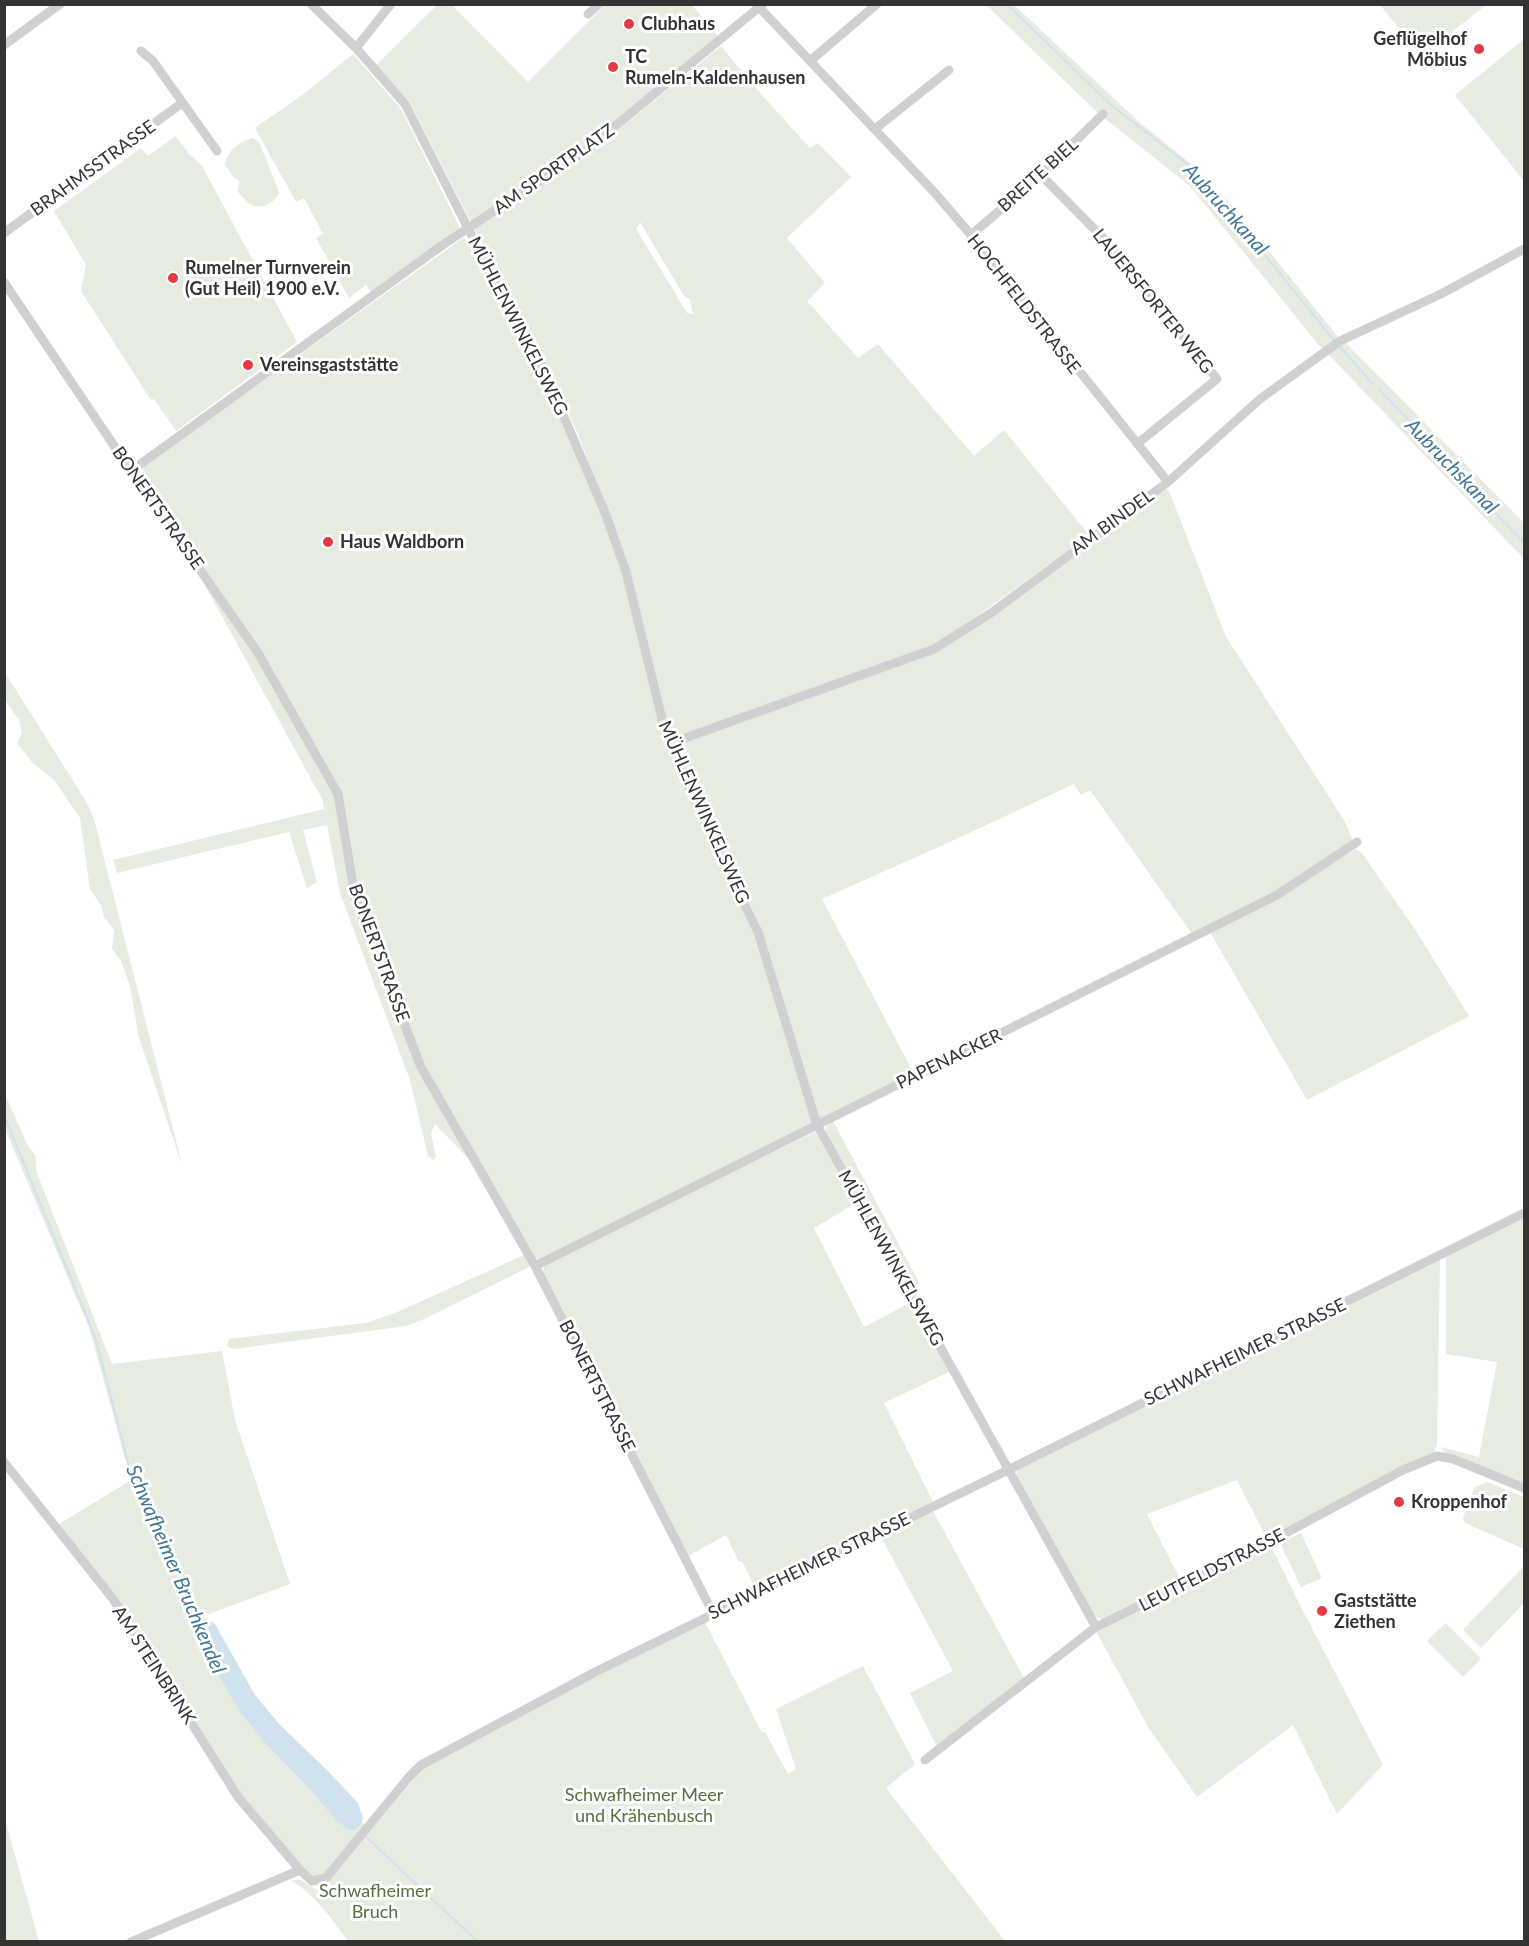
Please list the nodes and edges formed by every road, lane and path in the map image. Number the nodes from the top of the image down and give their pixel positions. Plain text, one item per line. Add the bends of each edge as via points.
1 (60, 4) edge
2 (311, 4) edge
3 (391, 4) edge
4 (877, 4) edge
5 (760, 6) edge
6 (4, 45) edge
7 (356, 48) junction
8 (141, 51) dead end
9 (810, 61) junction
10 (949, 70) dead end
11 (182, 103) junction
12 (1103, 114) dead end
13 (875, 129) junction
14 (217, 151) dead end
15 (1041, 175) junction
16 (468, 228) junction
17 (4, 233) edge
18 (971, 236) junction
19 (1524, 249) edge
20 (4, 282) edge
21 (1137, 444) junction
22 (131, 471) junction
23 (1168, 483) junction
24 (671, 743) junction
25 (1357, 842) dead end
26 (817, 1125) junction
27 (1524, 1213) edge
28 (535, 1266) junction
29 (4, 1462) edge
30 (1010, 1469) junction
31 (1524, 1488) edge
32 (713, 1613) junction
33 (1096, 1627) junction
34 (925, 1760) dead end
35 (300, 1870) junction
36 (131, 1941) edge

1 - 6 street
2 - 7 street, MÜHLENWINKELSWEG
3 - 7 street
4 - 9 street
5 - 9 street, HOCHFELDSTRASSE
5 - 16 street, AM SPORTPLATZ via 585,150
7 - 16 street, MÜHLENWINKELSWEG via 405,104
8 - 11 street via 153,61
9 - 13 street, HOCHFELDSTRASSE
10 - 13 street
11 - 14 street
11 - 17 street, BRAHMSSTRASSE
12 - 15 street, BREITE BIEL
13 - 18 street, HOCHFELDSTRASSE
15 - 18 street, BREITE BIEL
15 - 21 street, LAUERSFORTER WEG via 1112,247 1216,379
16 - 22 street, AM SPORTPLATZ
16 - 24 street, MÜHLENWINKELSWEG via 543,368 606,516 626,572
18 - 21 street, HOCHFELDSTRASSE
19 - 23 street, AM BINDEL via 1441,294 1340,341 1260,399
20 - 22 street, BONERTSTRASSE
21 - 23 street, HOCHFELDSTRASSE
22 - 28 street, BONERTSTRASSE via 258,653 338,794 355,897 422,1067
23 - 24 street, AM BINDEL via 991,613 934,649
24 - 26 street, MÜHLENWINKELSWEG via 758,932
25 - 26 street, PAPENACKER via 1277,896
26 - 28 street, PAPENACKER
26 - 30 street, MÜHLENWINKELSWEG
27 - 30 street, SCHWAFHEIMER STRASSE
28 - 32 street, BONERTSTRASSE
29 - 35 street, AM STEINBRINK via 112,1599 238,1797
30 - 32 street, SCHWAFHEIMER STRASSE
30 - 33 street, MÜHLENWINKELSWEG
31 - 33 street, LEUTFELDSTRASSE via 1454,1459 1437,1456
32 - 35 street, SCHWAFHEIMER STRASSE via 421,1765 326,1878 312,1881
33 - 34 street, LEUTFELDSTRASSE
35 - 36 street

